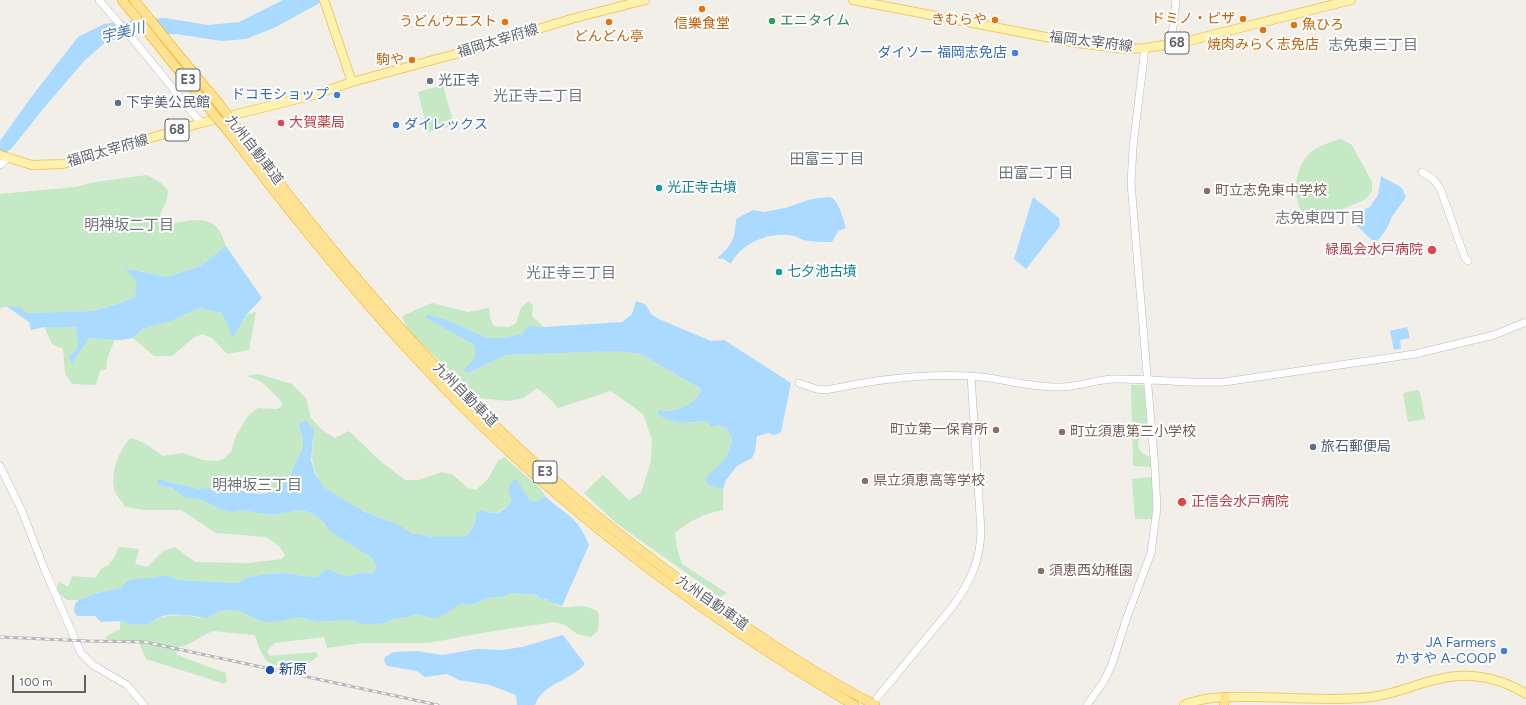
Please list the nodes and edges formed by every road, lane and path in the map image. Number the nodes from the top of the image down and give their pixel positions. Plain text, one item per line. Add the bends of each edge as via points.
1 (99, 0) edge
2 (122, 0) edge
3 (645, 0) edge
4 (853, 0) edge
5 (1176, 0) edge
6 (1351, 0) edge
7 (325, 2) edge
8 (132, 4) edge
9 (1171, 45) junction
10 (1145, 48) junction
11 (352, 82) junction
12 (201, 123) junction
13 (4, 156) edge
14 (0, 165) edge
15 (1422, 172) dead end
16 (1468, 261) dead end
17 (1526, 322) edge
18 (971, 376) junction
19 (1147, 378) junction
20 (799, 383) dead end
21 (0, 466) edge
22 (1526, 694) edge
23 (876, 701) edge
24 (1225, 702) edge
25 (144, 705) edge
26 (854, 705) edge
27 (1086, 705) edge
28 (1184, 705) edge

1 - 12 street
2 - 8 highway, 九州自動車道 / E3
3 - 11 main road, 福岡太宰府線 / 68
4 - 10 main road, 福岡太宰府線 / 68 via 1077,43 1127,49
5 - 9 street
6 - 9 main road, 福岡太宰府線 / 68
7 - 11 main road
8 - 23 highway, 九州自動車道 / E3, bridge via 142,9 337,254 404,332 486,418 618,534 698,594 817,673
8 - 26 highway, 九州自動車道 / E3, bridge via 208,107 336,266 397,338 480,424 612,541 765,651
9 - 10 main road, 福岡太宰府線 / 68
10 - 19 street via 1132,147 1131,183
11 - 12 main road, 福岡太宰府線 / 68 via 314,95
12 - 13 main road, 福岡太宰府線 / 68 via 63,164 32,165
13 - 14 street
15 - 16 street via 1433,179 1440,188
17 - 19 street via 1494,335 1455,346 1384,359 1224,382
18 - 19 street via 1034,386 1063,387 1100,380
18 - 20 street via 894,378 826,390
18 - 23 street via 981,531 977,564 960,597
19 - 27 street via 1157,496 1151,553 1112,664 1104,681
21 - 25 street via 81,653 93,665 127,685
22 - 24 main road via 1499,681 1457,676 1373,697
24 - 28 main road via 1194,701

